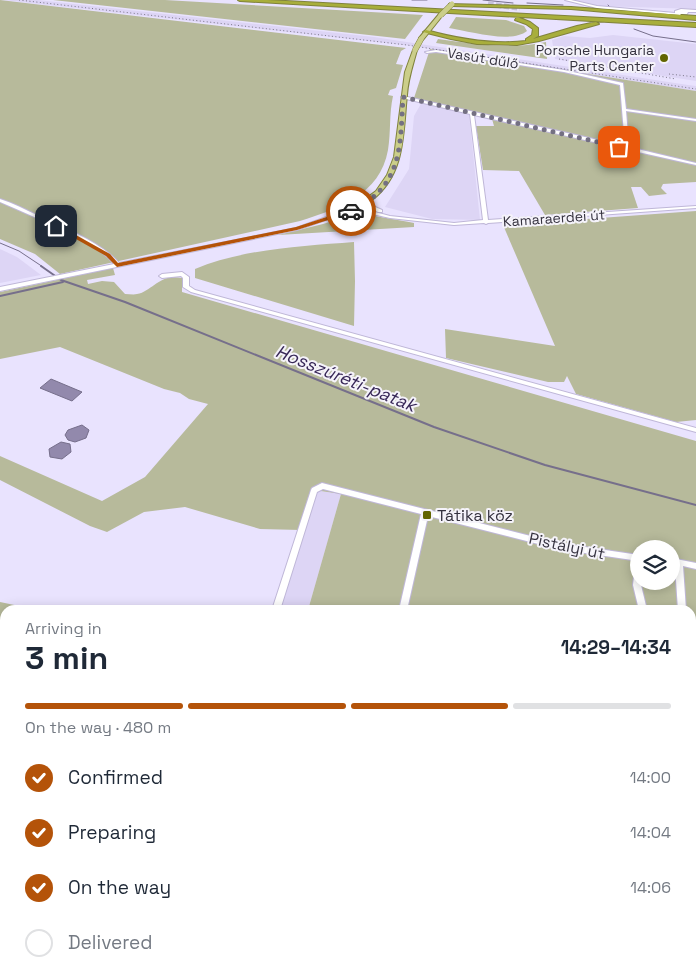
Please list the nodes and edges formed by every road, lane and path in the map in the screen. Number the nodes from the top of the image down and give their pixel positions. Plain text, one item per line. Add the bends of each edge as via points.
1 (240, 0) edge
2 (294, 0) edge
3 (465, 0) edge
4 (524, 0) edge
5 (554, 0) edge
6 (566, 0) edge
7 (454, 2) edge
8 (370, 4) junction
9 (489, 5) junction
10 (520, 8) tunnel mouth
11 (612, 11) junction
12 (696, 11) edge
13 (440, 13) junction
14 (681, 13) junction
15 (491, 16) junction
16 (696, 21) edge
17 (433, 24) junction
18 (625, 24) junction
19 (446, 35) junction
20 (423, 36) junction
21 (427, 52) dead end
22 (403, 97) junction
23 (625, 110) junction
24 (472, 114) dead end
25 (696, 120) edge
26 (627, 149) junction
27 (696, 164) edge
28 (0, 200) edge
29 (346, 201) dead end
30 (370, 201) junction
31 (358, 207) junction
32 (696, 207) edge
33 (381, 212) junction
34 (412, 220) junction
35 (486, 223) junction
36 (117, 265) junction
37 (162, 276) dead end
38 (0, 289) edge
39 (696, 430) edge
40 (425, 513) junction
41 (630, 557) edge
42 (680, 562) edge
43 (696, 566) edge
44 (637, 590) edge
45 (679, 590) edge
46 (278, 605) edge
47 (404, 605) edge
48 (642, 605) edge
49 (681, 605) edge

1 - 13 highway
2 - 8 highway
3 - 9 highway
4 - 9 highway
5 - 11 highway
6 - 14 street via 592,6
7 - 13 main road, bridge
8 - 9 highway
8 - 16 highway
9 - 11 highway
10 - 16 highway
11 - 14 highway
12 - 14 street
13 - 15 highway
13 - 16 highway
13 - 17 main road
14 - 16 highway
15 - 18 highway
15 - 19 highway via 526,22 535,27 536,34 528,40 512,42
16 - 18 highway
17 - 19 highway via 434,29
17 - 20 main road
18 - 19 highway via 578,26 517,43
19 - 20 highway
20 - 22 main road, bridge via 407,70
21 - 23 street, Vasút dűlő via 436,50 564,70 622,84
22 - 26 street
22 - 30 main road via 394,171
23 - 25 street
23 - 26 street, Vasút dűlő
24 - 35 street
26 - 27 street
28 - 36 street via 84,240 110,256
29 - 31 street
30 - 31 main road
30 - 33 street via 371,207
31 - 33 street, Kamaraerdei út
31 - 34 street, Kamaraerdei út
31 - 36 street via 297,229
32 - 35 street, Kamaraerdei út
33 - 34 street, Kamaraerdei út
34 - 35 street, Kamaraerdei út via 446,224
36 - 38 street
37 - 39 street via 182,274 186,277 186,287 193,291
40 - 41 street, Pistályi út via 582,551
40 - 46 street, Pistályi út via 322,486 314,490
40 - 47 street
42 - 43 street
44 - 48 street
45 - 49 street

